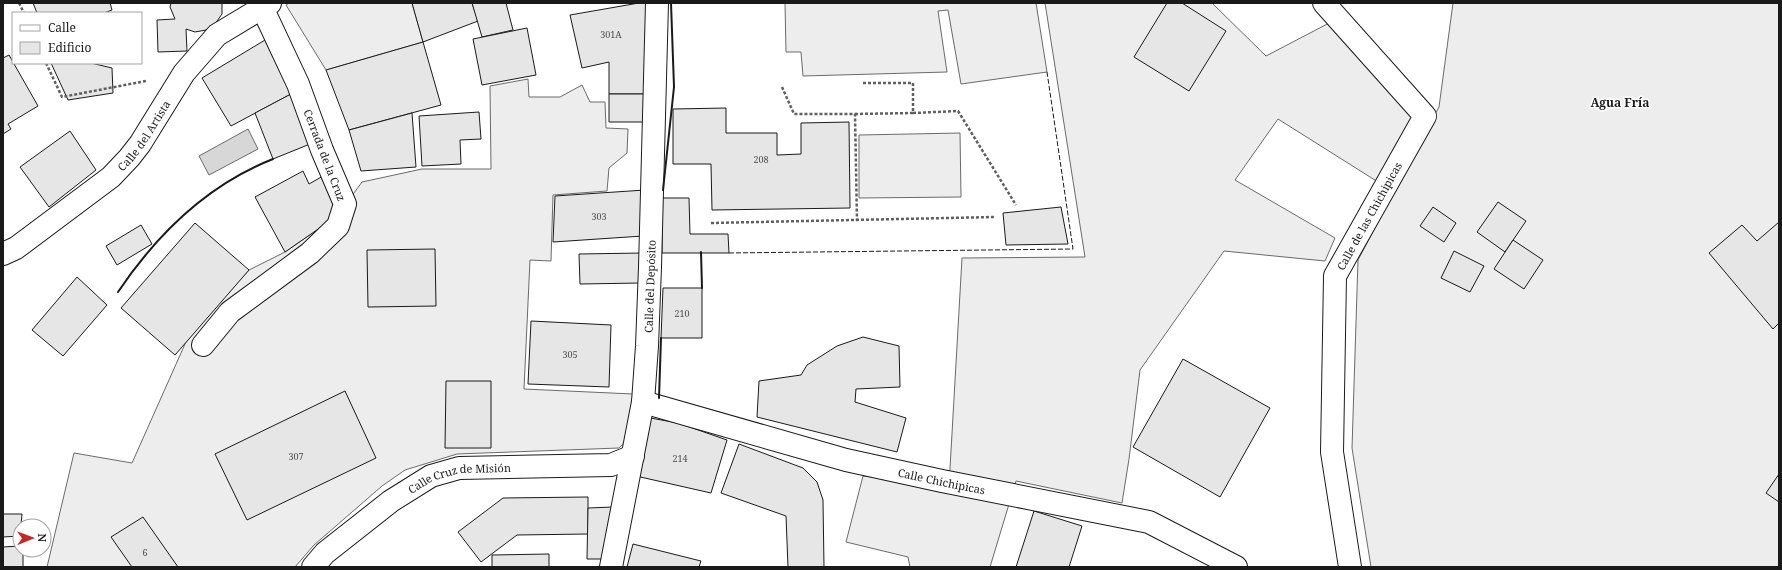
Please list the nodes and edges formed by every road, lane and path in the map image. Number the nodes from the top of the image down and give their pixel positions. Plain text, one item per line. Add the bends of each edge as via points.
1 (19, 3) edge
2 (657, 3) edge
3 (1324, 3) edge
4 (264, 5) edge
5 (24, 12) edge
6 (46, 64) edge
7 (184, 73) junction
8 (861, 83) dead end
9 (782, 87) dead end
10 (913, 113) junction
11 (855, 114) junction
12 (1016, 205) dead end
13 (994, 217) dead end
14 (857, 221) junction
15 (711, 223) dead end
16 (3, 254) edge
17 (203, 345) dead end
18 (643, 402) junction
19 (633, 456) junction
20 (312, 567) edge
21 (611, 567) edge
22 (1236, 567) edge
23 (1350, 567) edge

1 - 5 path
2 - 18 street, Calle del Depósito via 650,275
3 - 23 street, Calle de las Chichipicas via 1425,116 1335,276 1332,452
4 - 7 street, Calle del Artista via 217,35
4 - 17 street, Cerrada de la Cruz via 345,204 338,226 310,253 230,312
6 - 7 path via 62,98
7 - 16 street, Calle del Artista via 140,144 111,176 16,248
8 - 10 path via 913,83
9 - 11 path via 794,114
10 - 11 path
10 - 12 path via 958,111
11 - 14 path
13 - 14 path
14 - 15 path
18 - 19 street, Calle del Depósito
18 - 22 street, Calle Chichipicas via 846,460 1149,522
19 - 20 street, Calle Cruz de Misión via 611,465 460,468 431,476 391,501 325,553
19 - 21 street, Calle del Depósito

